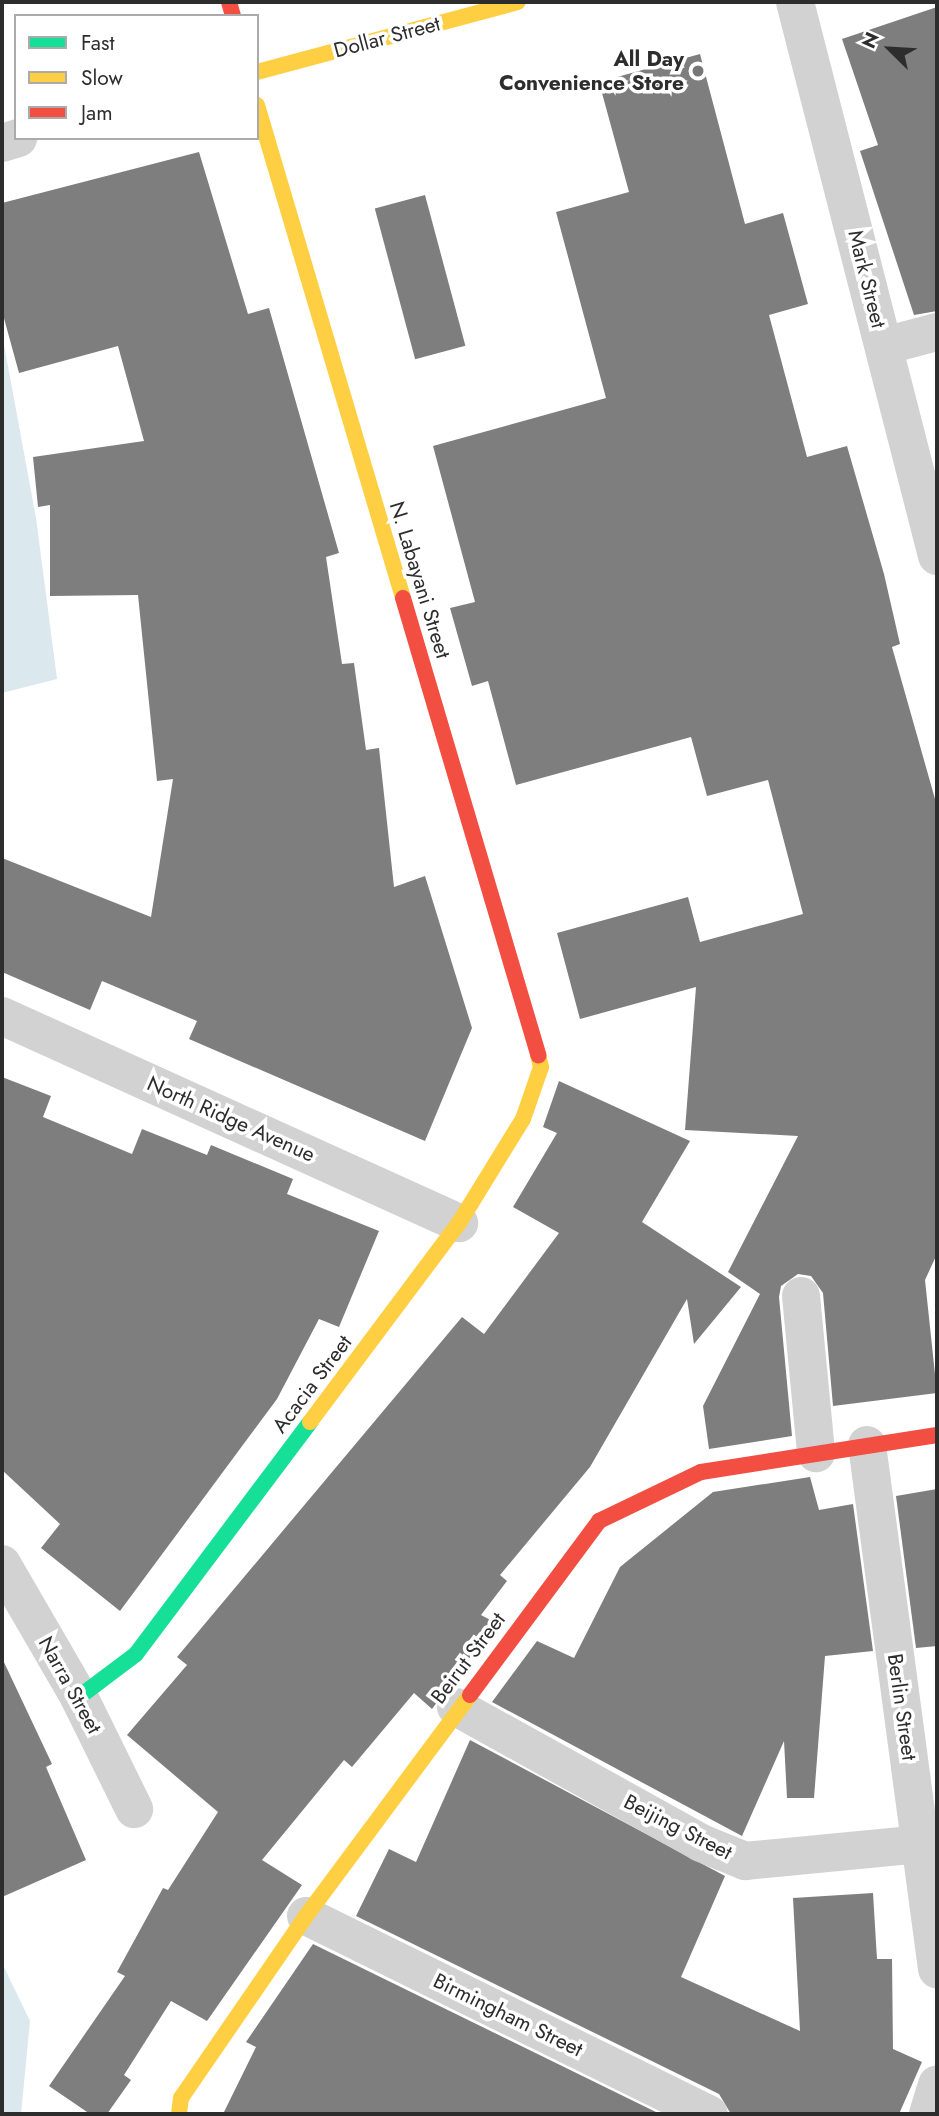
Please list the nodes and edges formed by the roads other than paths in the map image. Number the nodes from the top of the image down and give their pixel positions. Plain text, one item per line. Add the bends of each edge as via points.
1 (518, 2) edge
2 (795, 2) edge
3 (259, 71) edge
4 (259, 112) edge
5 (937, 332) edge
6 (884, 346) junction
7 (937, 556) edge
8 (2, 1016) edge
9 (541, 1067) joint
10 (459, 1223) junction
11 (801, 1296) dead end
12 (937, 1435) edge
13 (867, 1445) junction
14 (816, 1453) junction
15 (2, 1564) edge
16 (79, 1697) junction
17 (456, 1707) junction
18 (134, 1809) dead end
19 (920, 1844) junction
20 (306, 1916) junction
21 (937, 1969) edge
22 (937, 2084) edge
23 (179, 2114) edge
24 (709, 2114) edge
25 (928, 2114) edge

1 - 3 street, Dollar Street
2 - 6 street, Mark Street
4 - 9 street, N. Labayani Street
5 - 6 street
6 - 7 street, Mark Street
8 - 10 street, North Ridge Avenue
9 - 10 street, Acacia Street via 523,1119
10 - 16 street, Acacia Street via 136,1654
11 - 14 street
12 - 13 street, Beirut Street
13 - 14 street, Beirut Street
13 - 19 street, Berlin Street
14 - 17 street, Beirut Street via 701,1472 599,1521
15 - 16 street, Narra Street
16 - 18 street, Narra Street
17 - 19 street, Beijing Street via 701,1843 745,1861
17 - 20 street, Beirut Street
19 - 21 street, Berlin Street
20 - 23 street, Beirut Street via 181,2098
20 - 24 street, Birmingham Street
22 - 25 street

